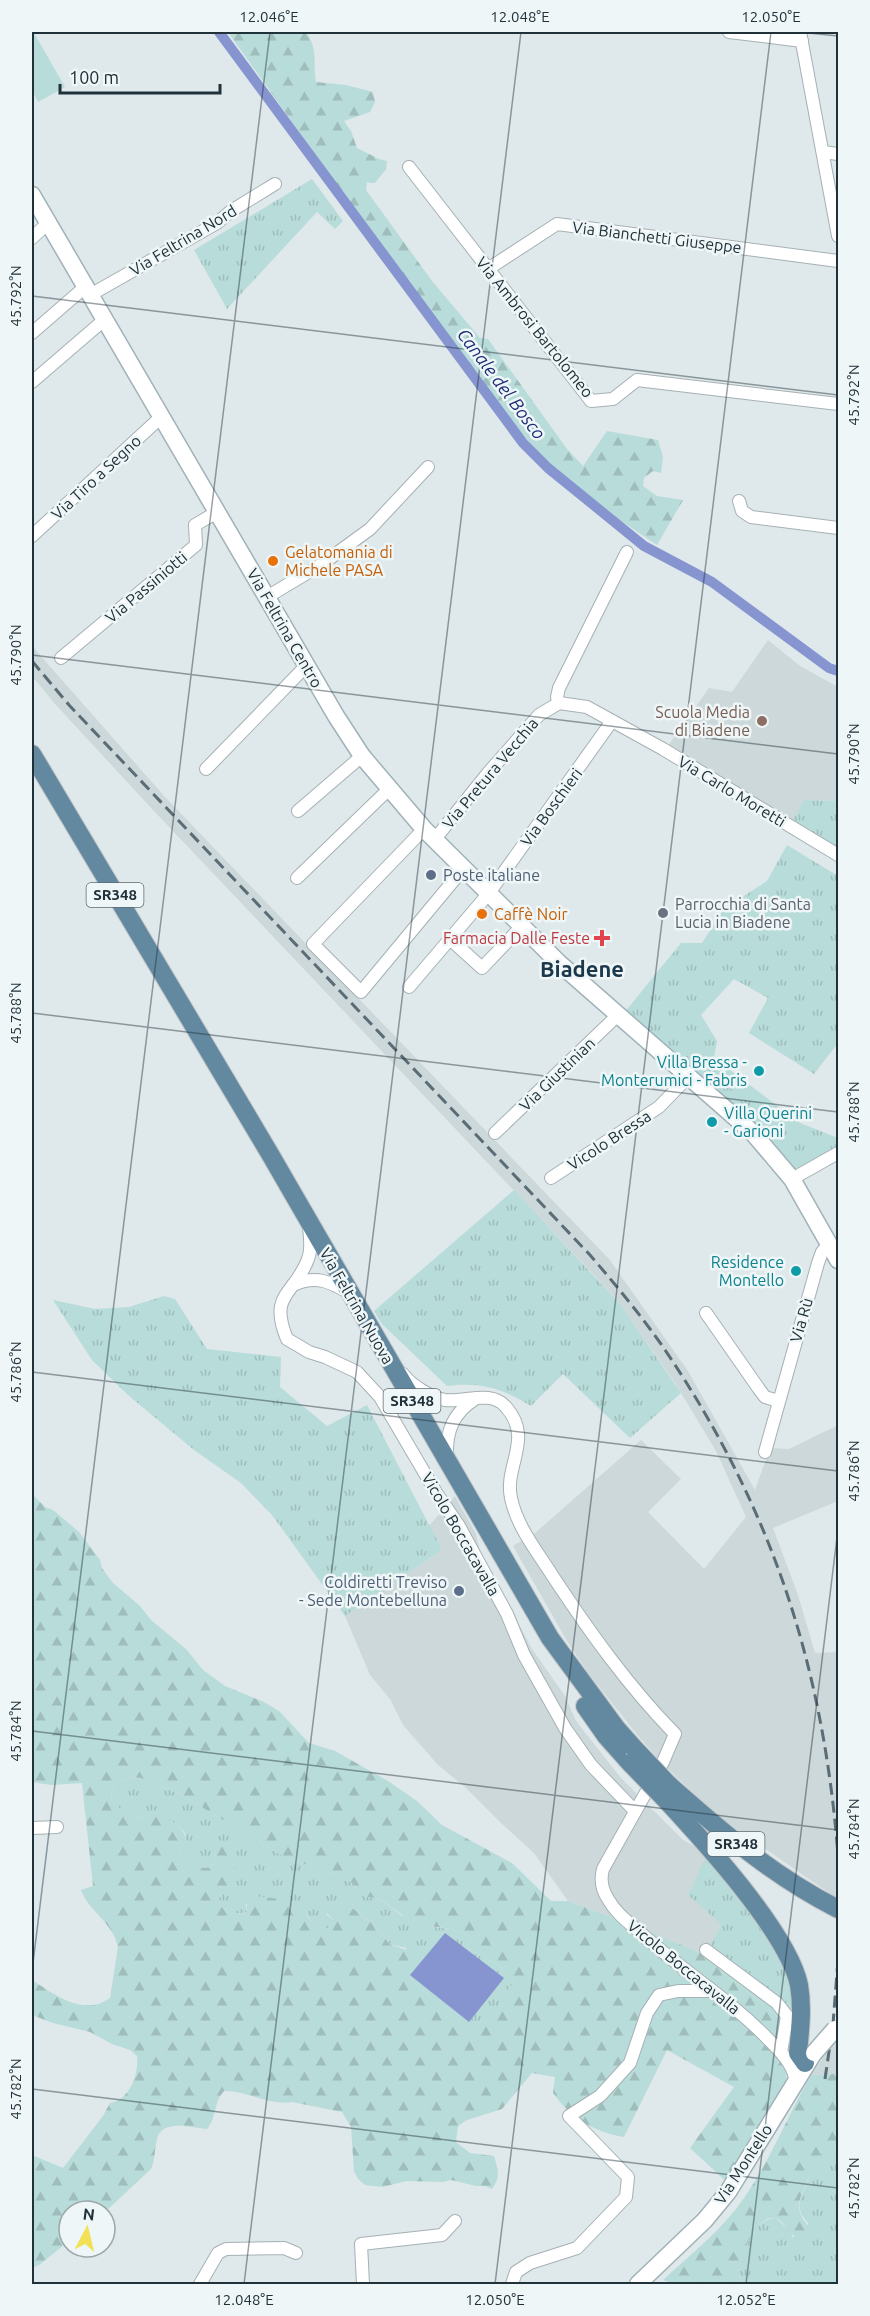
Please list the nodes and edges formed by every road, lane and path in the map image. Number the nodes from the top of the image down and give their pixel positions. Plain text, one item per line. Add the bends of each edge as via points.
1 (729, 32) edge
2 (801, 36) edge
3 (823, 152) junction
4 (838, 154) edge
5 (409, 167) dead end
6 (274, 184) dead end
7 (32, 195) edge
8 (48, 223) junction
9 (838, 234) edge
10 (32, 238) edge
11 (838, 261) edge
12 (488, 269) junction
13 (88, 291) junction
14 (105, 320) junction
15 (32, 333) edge
16 (32, 382) edge
17 (838, 404) edge
18 (161, 417) junction
19 (428, 467) dead end
20 (739, 501) dead end
21 (217, 512) junction
22 (838, 528) edge
23 (32, 536) edge
24 (627, 552) dead end
25 (267, 597) junction
26 (62, 658) dead end
27 (307, 666) junction
28 (559, 703) junction
29 (612, 722) junction
30 (32, 754) edge
31 (362, 756) junction
32 (206, 769) dead end
33 (389, 789) junction
34 (298, 811) dead end
35 (429, 834) junction
36 (838, 855) edge
37 (464, 868) junction
38 (297, 878) dead end
39 (489, 893) junction
40 (522, 926) junction
41 (450, 939) junction
42 (409, 987) dead end
43 (619, 1014) junction
44 (690, 1076) junction
45 (495, 1133) dead end
46 (836, 1159) edge
47 (551, 1178) dead end
48 (792, 1179) junction
49 (308, 1220) junction
50 (830, 1243) junction
51 (838, 1260) edge
52 (292, 1285) junction
53 (351, 1294) junction
54 (706, 1313) dead end
55 (379, 1342) junction
56 (476, 1398) junction
57 (778, 1401) junction
58 (765, 1452) dead end
59 (447, 1460) junction
60 (666, 1790) junction
61 (635, 1811) junction
62 (57, 1827) dead end
63 (32, 1828) edge
64 (838, 1909) edge
65 (706, 1950) dead end
66 (712, 1991) junction
67 (837, 2027) edge
68 (781, 2052) junction
69 (800, 2069) junction
70 (455, 2221) dead end
71 (296, 2253) dead end
72 (200, 2284) edge
73 (363, 2284) edge
74 (512, 2284) edge
75 (638, 2284) edge

1 - 2 street
2 - 3 street
3 - 4 street
3 - 9 street
5 - 12 street, Via Ambrosi Bartolomeo
6 - 13 street, Via Feltrina Nord via 217,223
7 - 8 main road
8 - 10 street
8 - 13 main road
11 - 12 street, Via Bianchetti Giuseppe via 557,224
12 - 17 street, Via Ambrosi Bartolomeo via 591,401 613,399 637,380
13 - 14 main road
13 - 15 street, Via Feltrina Nord
14 - 16 street
14 - 18 main road
18 - 21 main road, Via Feltrina Centro
18 - 23 street, Via Tiro a Segno
19 - 25 street via 370,529
20 - 22 street via 742,511 751,518
21 - 25 main road, Via Feltrina Centro
21 - 26 street, Via Passiniotti via 195,525 196,545
24 - 28 street via 559,688
25 - 27 main road, Via Feltrina Centro
27 - 31 main road, Via Feltrina Centro
27 - 32 street
28 - 29 street, Via Carlo Moretti via 587,707
28 - 35 street, Via Pretura Vecchia via 532,722
29 - 36 street, Via Carlo Moretti
29 - 39 street, Via Boschieri
30 - 49 main road, Via Feltrina Nuova / SR348
31 - 33 main road, Via Feltrina Centro
31 - 34 street
33 - 35 main road, Via Feltrina Centro
33 - 38 street
35 - 37 main road, Via Feltrina Centro
35 - 37 street via 313,944 361,992
37 - 39 main road, Via Feltrina Centro
39 - 40 main road, Via Feltrina Centro
39 - 41 street, Via Boschieri
40 - 41 street via 482,968
40 - 43 main road, Via Feltrina Centro
41 - 42 street, Via Boschieri
43 - 44 main road, Via Feltrina Centro
43 - 45 street, Via Giustinian
44 - 47 street, Vicolo Bressa via 659,1107
44 - 48 main road, Via Feltrina Centro via 753,1132
46 - 48 street
48 - 50 main road, Via Feltrina Centro
49 - 52 street, Vicolo Boccacavalla via 309,1258
49 - 53 main road, Via Feltrina Nuova / SR348
50 - 51 main road, Via Feltrina Centro
50 - 57 street, Via Rù via 822,1252
52 - 53 street via 316,1279
52 - 61 street, Vicolo Boccacavalla via 280,1305 279,1315 287,1339 357,1372 380,1397 459,1526 565,1728 591,1765
53 - 55 main road, Via Feltrina Nuova / SR348
54 - 57 street via 765,1397
55 - 56 street via 407,1379 430,1395 446,1400
55 - 59 main road, Via Feltrina Nuova / SR348
56 - 59 street via 460,1410 449,1430
56 - 61 street, Vicolo Boccacavalla via 492,1398 505,1405 518,1428 511,1498 532,1545 624,1676 675,1734
57 - 58 street, Via Rù
59 - 60 main road, Via Feltrina Nuova / SR348, bridge via 550,1638 632,1755
60 - 64 main road, Via Feltrina Nuova / SR348 via 739,1847 811,1896
60 - 69 main road via 780,1944 798,1983
61 - 66 street, Vicolo Boccacavalla via 603,1869 603,1890 626,1920
62 - 63 street
65 - 68 street via 777,2002 787,2016
66 - 68 street, Vicolo Boccacavalla via 755,2024
66 - 74 street via 659,1995 647,2013 630,2063 600,2096 569,2116 628,2177 626,2197 577,2248 530,2263 516,2272
67 - 69 main road, Via Montello, bridge
68 - 69 street, Vicolo Boccacavalla
69 - 75 main road, Via Montello via 728,2192 705,2220
70 - 73 street via 442,2235 361,2244
71 - 72 street via 284,2248 226,2249 218,2253

